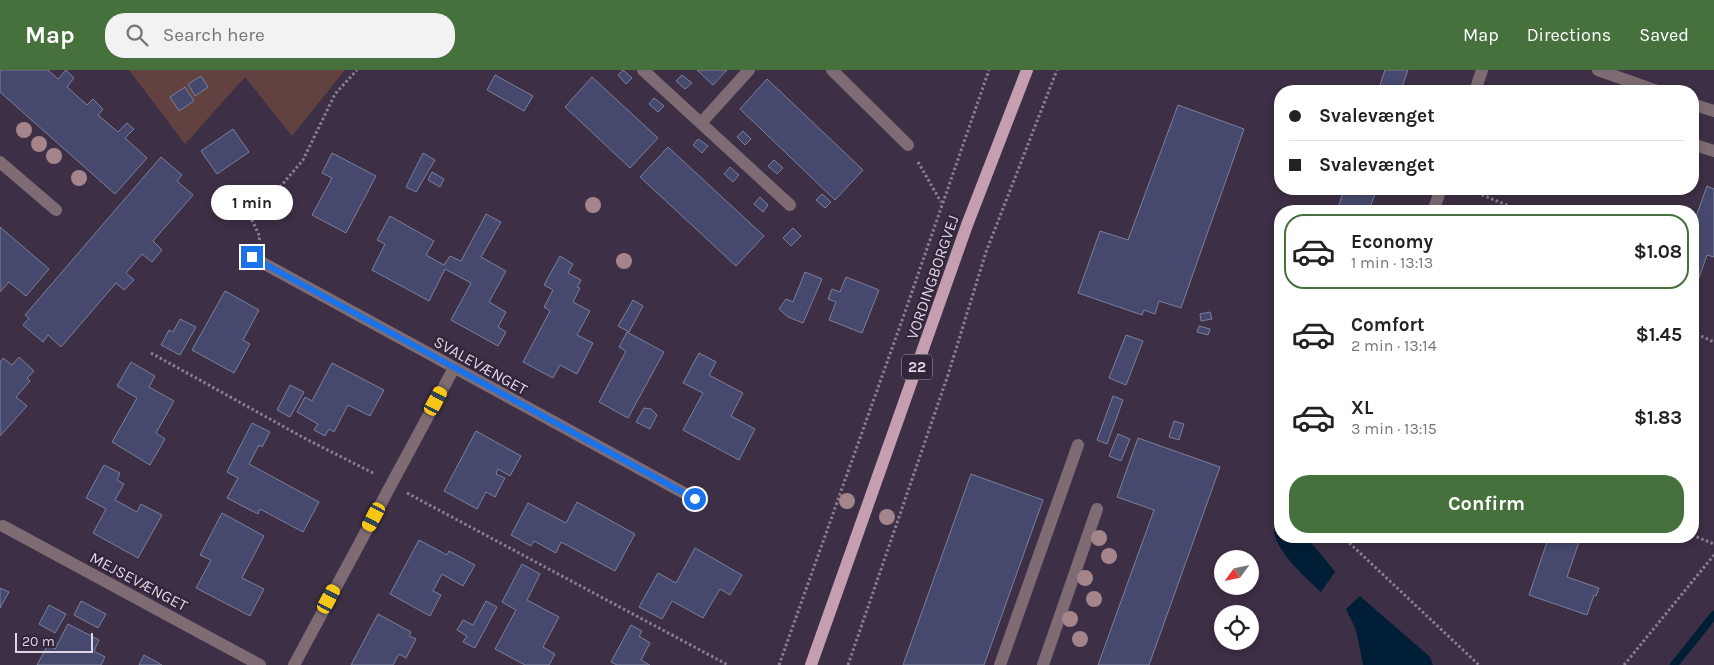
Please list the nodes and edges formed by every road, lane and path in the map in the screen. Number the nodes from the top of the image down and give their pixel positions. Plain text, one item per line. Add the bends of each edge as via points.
1 (357, 70) edge
2 (643, 70) edge
3 (750, 70) edge
4 (832, 70) edge
5 (989, 70) edge
6 (1027, 70) edge
7 (1057, 70) edge
8 (1482, 70) edge
9 (1598, 70) edge
10 (1477, 85) edge
11 (1626, 85) edge
12 (1699, 106) edge
13 (1714, 111) edge
14 (701, 123) junction
15 (908, 145) joint
16 (1699, 146) edge
17 (1714, 151) edge
18 (0, 162) edge
19 (1482, 195) edge
20 (942, 202) junction
21 (790, 205) dead end
22 (1507, 205) edge
23 (56, 210) dead end
24 (252, 257) joint
25 (1699, 335) edge
26 (1714, 342) edge
27 (151, 353) dead end
28 (454, 368) junction
29 (1078, 445) dead end
30 (392, 484) junction
31 (695, 499) dead end
32 (1097, 509) dead end
33 (3, 526) dead end
34 (1699, 538) edge
35 (1349, 543) edge
36 (1714, 544) edge
37 (1714, 555) edge
38 (260, 665) edge
39 (294, 665) edge
40 (728, 665) edge
41 (779, 665) edge
42 (812, 665) edge
43 (848, 665) edge
44 (1000, 665) edge
45 (1043, 665) edge
46 (1479, 665) edge
47 (1624, 665) edge

1 - 24 path via 335,94 303,160 252,220 260,237
2 - 14 street
3 - 14 street
4 - 15 street
5 - 20 path
6 - 42 main road, VORDINGBORGVEJ / 22 via 967,226
7 - 43 path via 986,252
8 - 10 street
9 - 11 street
12 - 13 street
14 - 21 street
15 - 20 path
16 - 17 street
18 - 23 street
19 - 22 path
20 - 41 path
24 - 28 street, SVALEVÆNGET
25 - 26 path
27 - 30 path
28 - 30 street
28 - 31 street, SVALEVÆNGET
29 - 44 street
30 - 39 street
30 - 40 path
32 - 45 street
33 - 38 street, MEJSEVÆNGET
34 - 36 path
35 - 46 path
37 - 47 path

